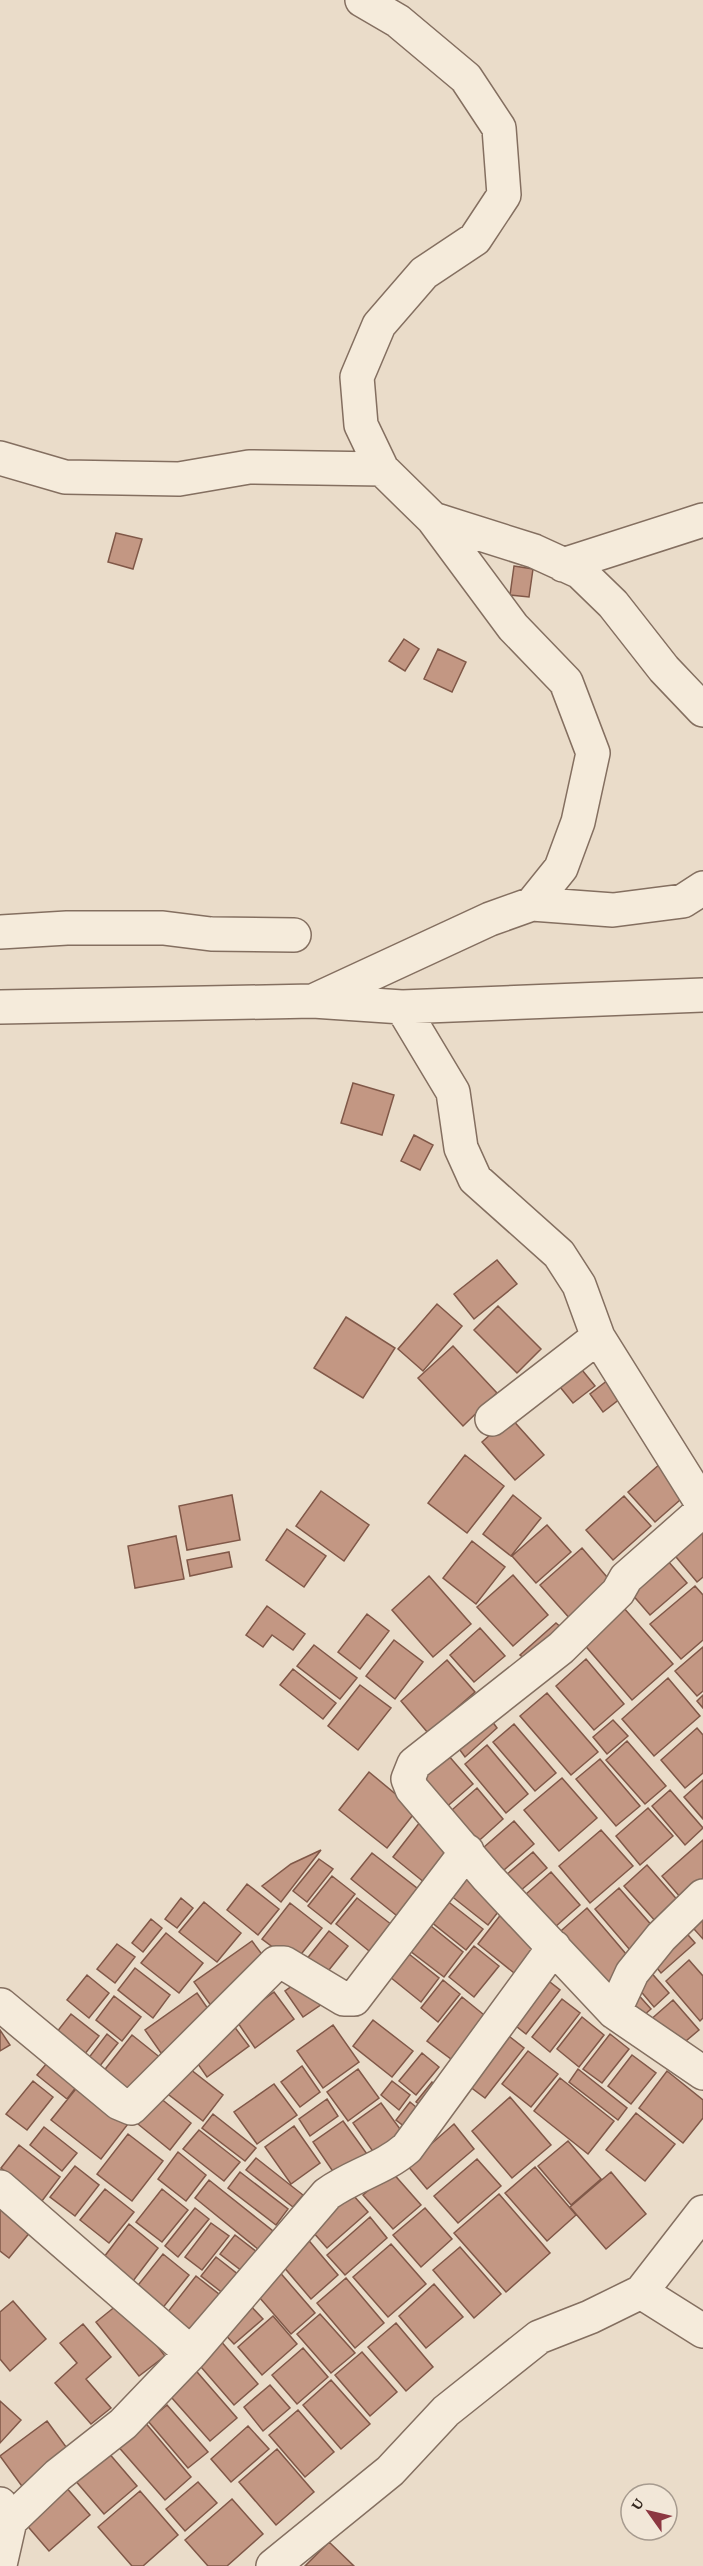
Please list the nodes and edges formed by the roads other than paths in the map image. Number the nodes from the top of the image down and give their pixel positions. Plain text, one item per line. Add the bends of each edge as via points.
1 (362, 0) edge
2 (0, 458) edge
3 (382, 469) junction
4 (433, 519) junction
5 (703, 520) edge
6 (563, 565) junction
7 (703, 710) edge
8 (703, 888) edge
9 (532, 904) junction
10 (0, 932) edge
11 (294, 935) dead end
12 (703, 995) edge
13 (313, 1000) junction
14 (0, 1007) edge
15 (402, 1007) junction
16 (598, 1337) junction
17 (492, 1419) dead end
18 (703, 1506) edge
19 (467, 1851) junction
20 (703, 1896) edge
21 (554, 1947) junction
22 (1, 2005) edge
23 (614, 2012) junction
24 (703, 2073) edge
25 (0, 2187) edge
26 (703, 2212) edge
27 (641, 2292) junction
28 (703, 2331) edge
29 (191, 2353) junction
30 (5, 2512) edge
31 (0, 2565) edge
32 (273, 2566) edge

1 - 3 street via 398,21 466,78 499,128 504,195 476,239 424,273 379,325 357,377 362,425
2 - 3 street via 65,477 179,479 249,467
3 - 4 street
4 - 6 street via 534,551
4 - 9 street via 513,627 566,682 593,753 578,822 561,868
5 - 6 street
6 - 7 street via 580,572 613,604 664,669
8 - 9 street via 683,901 613,910
9 - 13 street via 490,919
10 - 11 street via 163,928 211,934
12 - 15 street
13 - 14 street
13 - 15 street
15 - 16 street via 453,1092 461,1148 475,1179 559,1254 579,1285
16 - 17 street
16 - 18 street
18 - 19 street via 626,1578 618,1592 561,1648 414,1764 408,1779 412,1790
19 - 21 street
19 - 22 street via 354,1999 344,2000 284,1962 276,1963 130,2108
20 - 23 street via 661,1936 632,1973
21 - 23 street
21 - 29 street via 407,2148 380,2167 327,2194
23 - 24 street
25 - 29 street
26 - 27 street
27 - 28 street
27 - 32 street via 539,2337 446,2411 390,2471
29 - 30 street via 123,2424
30 - 31 street

